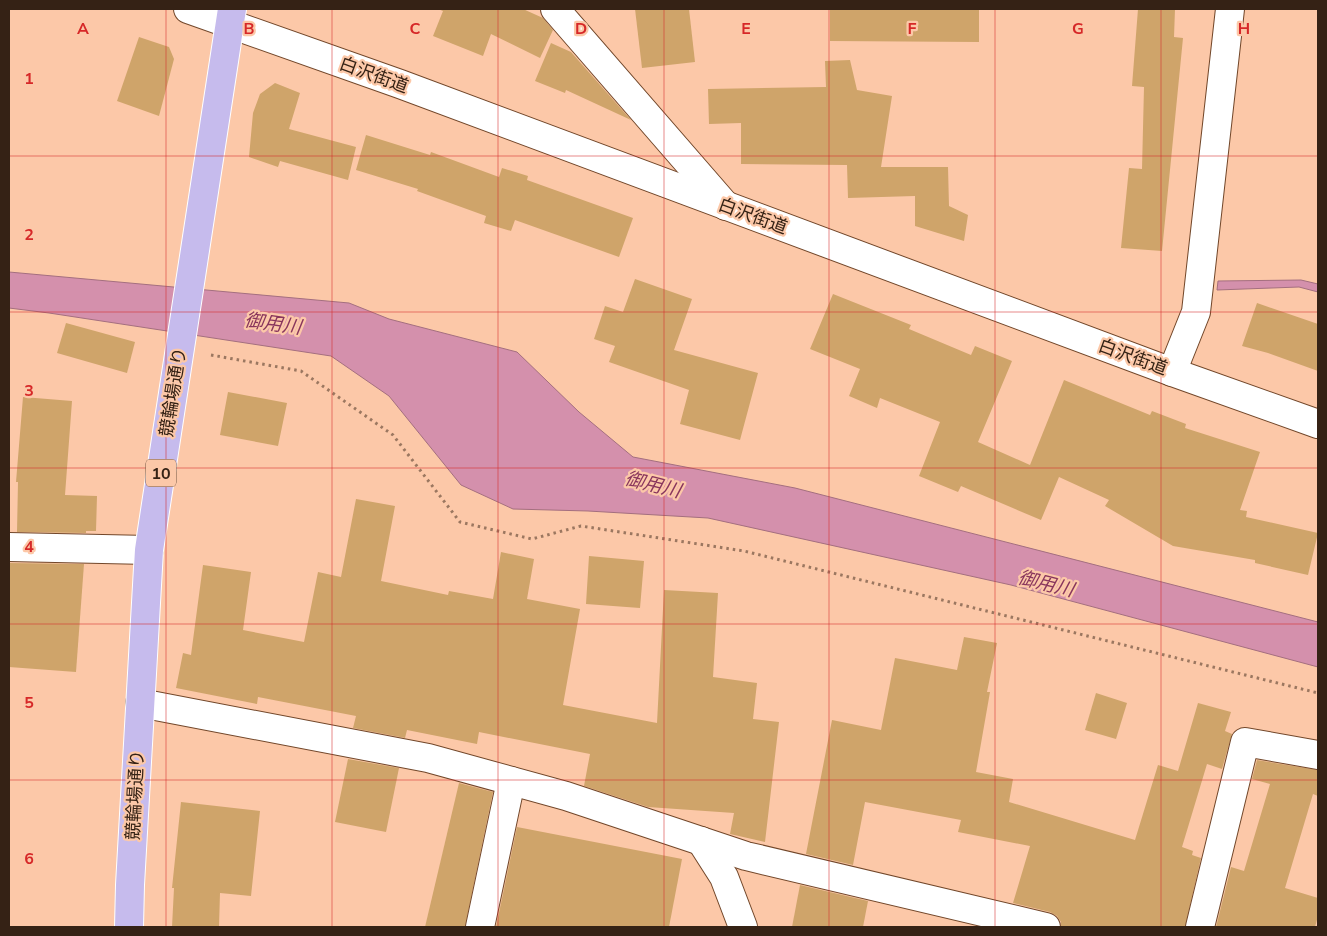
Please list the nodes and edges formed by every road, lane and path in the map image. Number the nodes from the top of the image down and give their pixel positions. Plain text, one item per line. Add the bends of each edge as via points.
1 (188, 9) edge
2 (555, 9) edge
3 (1230, 9) edge
4 (231, 16) edge
5 (726, 206) junction
6 (179, 350) junction
7 (1172, 372) junction
8 (1318, 424) edge
9 (9, 547) edge
10 (149, 550) junction
11 (1318, 692) edge
12 (140, 703) junction
13 (1318, 755) edge
14 (511, 781) junction
15 (701, 841) junction
16 (129, 927) edge
17 (480, 927) edge
18 (743, 927) edge
19 (1046, 927) edge
20 (1200, 927) edge

1 - 4 street, 白沢街道
2 - 5 street
3 - 7 street via 1196,312
4 - 5 street, 白沢街道
4 - 6 main road, 競輪場通り / 10
5 - 7 street, 白沢街道
6 - 10 main road, 競輪場通り / 10
6 - 11 path via 302,372 393,435 460,522 532,539 581,526 744,551
7 - 8 street, 白沢街道
9 - 10 street
10 - 12 main road, 競輪場通り / 10
12 - 14 street via 428,758
12 - 16 main road, 競輪場通り / 10
13 - 20 street via 1245,742
14 - 15 street
14 - 17 street
15 - 18 street via 724,877
15 - 19 street via 746,856

